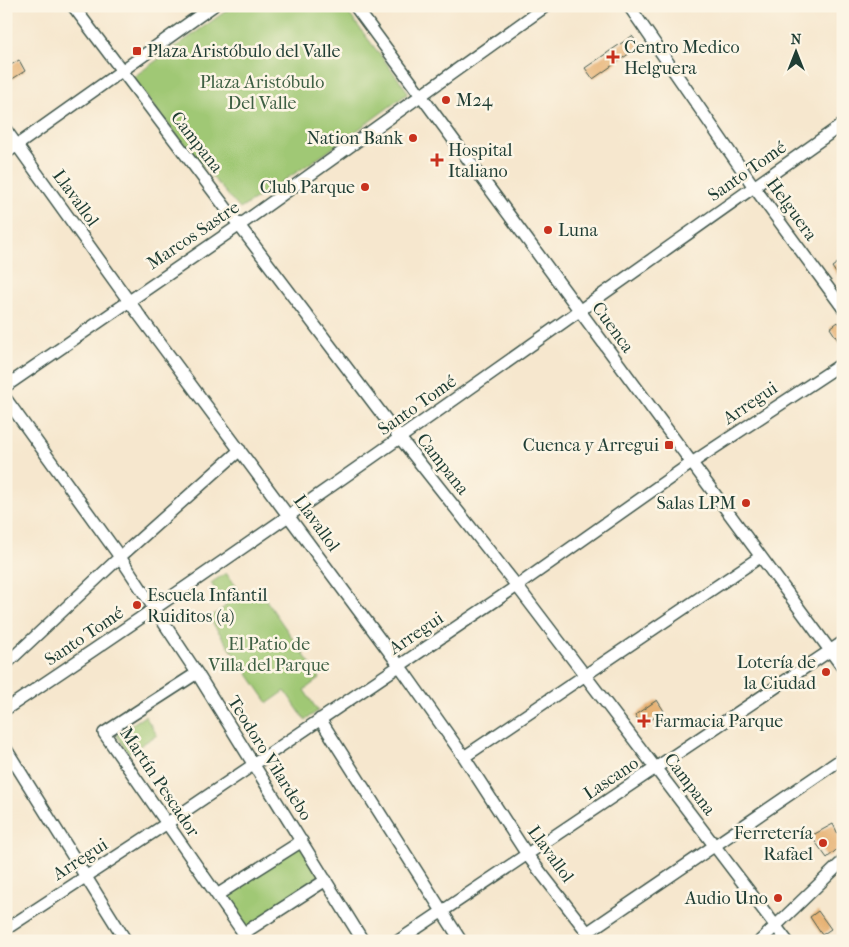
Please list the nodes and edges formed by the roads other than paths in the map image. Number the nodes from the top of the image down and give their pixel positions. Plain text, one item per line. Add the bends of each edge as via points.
1 (73, 6) edge
2 (213, 6) edge
3 (355, 6) edge
4 (546, 6) edge
5 (629, 6) edge
6 (121, 71) junction
7 (420, 95) junction
8 (843, 124) edge
9 (6, 130) edge
10 (17, 146) junction
11 (6, 153) edge
12 (754, 187) junction
13 (239, 225) junction
14 (128, 300) junction
15 (843, 308) edge
16 (581, 312) junction
17 (843, 362) edge
18 (6, 386) edge
19 (6, 399) edge
20 (400, 438) junction
21 (240, 450) junction
22 (690, 464) junction
23 (290, 515) junction
24 (120, 557) junction
25 (760, 557) junction
26 (517, 586) junction
27 (155, 609) junction
28 (843, 642) edge
29 (830, 651) junction
30 (6, 664) edge
31 (399, 665) junction
32 (843, 668) edge
33 (197, 673) junction
34 (585, 676) junction
35 (6, 709) edge
36 (320, 719) junction
37 (6, 749) edge
38 (464, 757) junction
39 (843, 758) edge
40 (253, 764) junction
41 (656, 768) junction
42 (166, 824) junction
43 (302, 841) junction
44 (714, 844) junction
45 (528, 856) junction
46 (843, 861) edge
47 (86, 877) junction
48 (326, 880) junction
49 (217, 895) junction
50 (441, 911) junction
51 (777, 925) junction
52 (6, 929) edge
53 (591, 936) edge
54 (246, 937) edge
55 (126, 941) edge
56 (363, 941) edge
57 (398, 941) edge
58 (461, 941) edge
59 (760, 941) edge
60 (787, 941) edge

1 - 6 street, Campana
2 - 6 street
3 - 7 street, Cuenca
4 - 7 street, Marcos Sastre
5 - 12 street, Helguera
6 - 10 street
6 - 13 street, Campana
7 - 13 street, Marcos Sastre
7 - 16 street, Cuenca
8 - 12 street, Santo Tomé
9 - 10 street, Llavallol
10 - 11 street
10 - 14 street, Llavallol
12 - 15 street, Helguera
12 - 16 street, Santo Tomé
13 - 14 street, Marcos Sastre
13 - 20 street, Campana
14 - 18 street, Marcos Sastre
14 - 21 street, Llavallol
16 - 20 street, Santo Tomé
16 - 22 street, Cuenca
17 - 22 street, Arregui
19 - 24 street, Teodoro Vilardebo
20 - 23 street, Santo Tomé
20 - 26 street, Campana
21 - 23 street, Llavallol
21 - 24 street
22 - 25 street, Cuenca
22 - 26 street, Arregui
23 - 27 street, Santo Tomé
23 - 31 street, Llavallol
24 - 27 street, Teodoro Vilardebo
24 - 30 street
25 - 29 street, Cuenca
25 - 34 street
26 - 31 street, Arregui
26 - 34 street, Campana
27 - 33 street, Teodoro Vilardebo
27 - 35 street, Santo Tomé
28 - 29 street, Lascano
29 - 32 street, Cuenca
29 - 41 street, Lascano
31 - 36 street, Arregui
31 - 38 street, Llavallol
33 - 40 street, Teodoro Vilardebo
33 - 42 street, Martín Pescador via 104,733
34 - 38 street
34 - 41 street, Campana
36 - 40 street, Arregui
36 - 50 street
37 - 47 street
38 - 45 street, Llavallol
39 - 44 street
40 - 42 street, Arregui
40 - 43 street, Teodoro Vilardebo
41 - 44 street, Campana
41 - 45 street, Lascano
42 - 47 street, Arregui
42 - 49 street, Martín Pescador
43 - 48 street, Teodoro Vilardebo
43 - 49 street
44 - 51 street, Campana
44 - 53 street
45 - 50 street, Lascano
45 - 53 street, Llavallol
46 - 51 street
47 - 52 street, Arregui
47 - 55 street
48 - 54 street
48 - 56 street, Teodoro Vilardebo
49 - 54 street, Martín Pescador
50 - 57 street, Lascano
50 - 58 street
51 - 59 street
51 - 60 street, Campana

